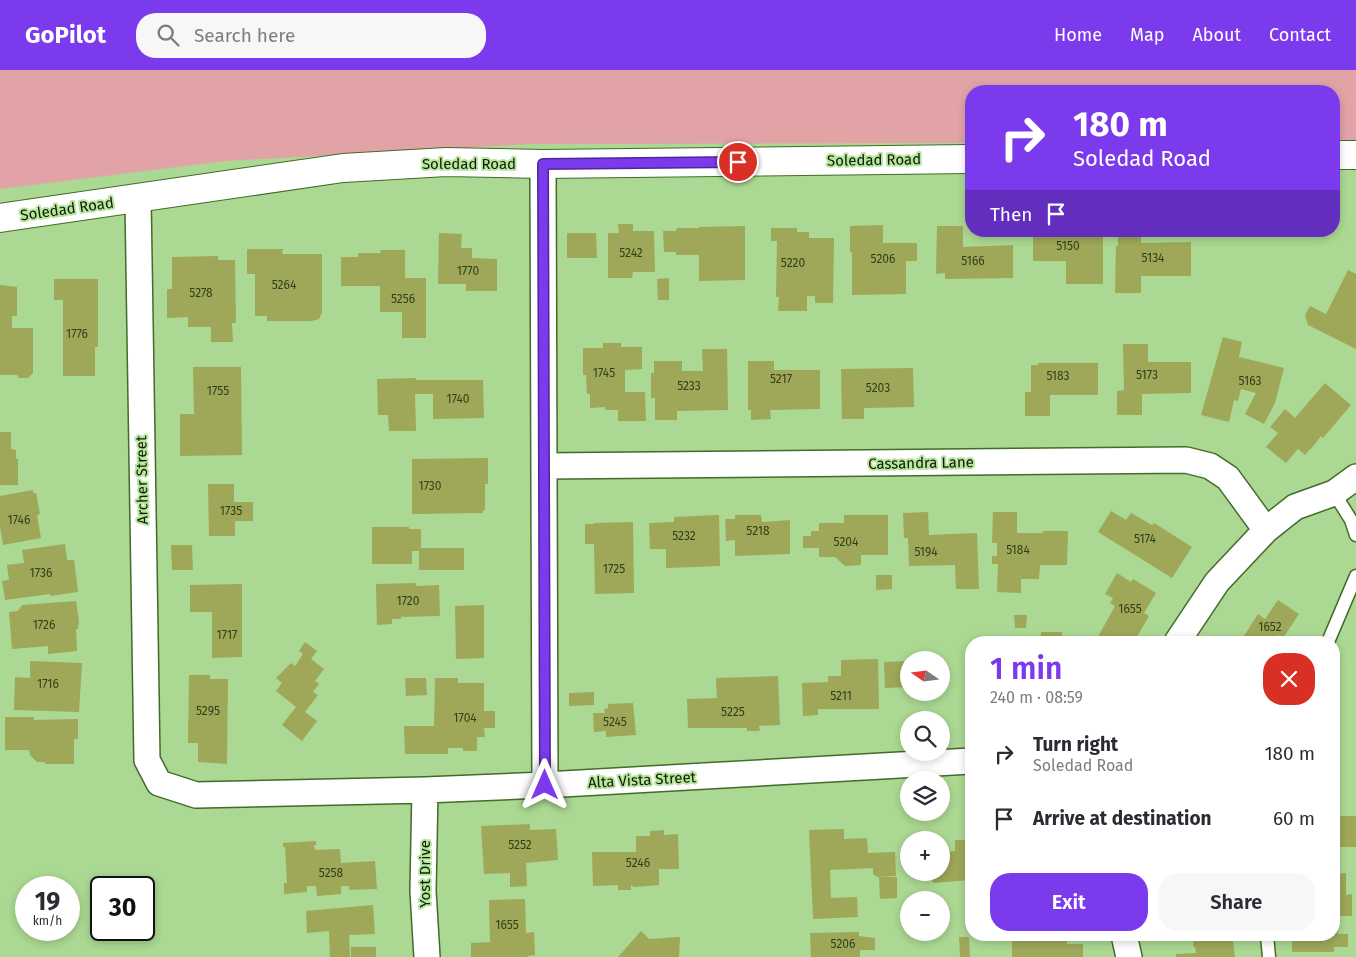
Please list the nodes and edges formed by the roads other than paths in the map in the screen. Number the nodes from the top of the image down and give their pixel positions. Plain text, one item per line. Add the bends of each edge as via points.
1 (1340, 155) edge
2 (1356, 155) edge
3 (965, 159) edge
4 (543, 164) junction
5 (138, 199) junction
6 (0, 218) edge
7 (544, 466) junction
8 (1356, 477) edge
9 (1334, 492) junction
10 (1266, 530) junction
11 (1356, 535) edge
12 (1356, 576) edge
13 (1181, 636) edge
14 (1331, 636) edge
15 (147, 760) joint
16 (965, 761) edge
17 (545, 785) junction
18 (425, 790) junction
19 (1125, 941) edge
20 (1268, 941) edge
21 (427, 957) edge
22 (1129, 957) edge
23 (1269, 957) edge

1 - 2 street
3 - 4 street, Soledad Road
4 - 5 street, Soledad Road via 446,162 343,168
4 - 7 street
5 - 6 street, Soledad Road
5 - 15 street, Archer Street
7 - 10 street, Cassandra Lane via 1186,460 1210,466 1228,478
7 - 17 street
8 - 9 street
9 - 10 street via 1295,507
9 - 11 lane
10 - 13 street via 1217,582
12 - 14 lane
15 - 18 street, Alta Vista Street via 159,783 196,795
16 - 17 street, Alta Vista Street
17 - 18 street, Alta Vista Street
18 - 21 street, Yost Drive via 423,891
19 - 22 street
20 - 23 lane

